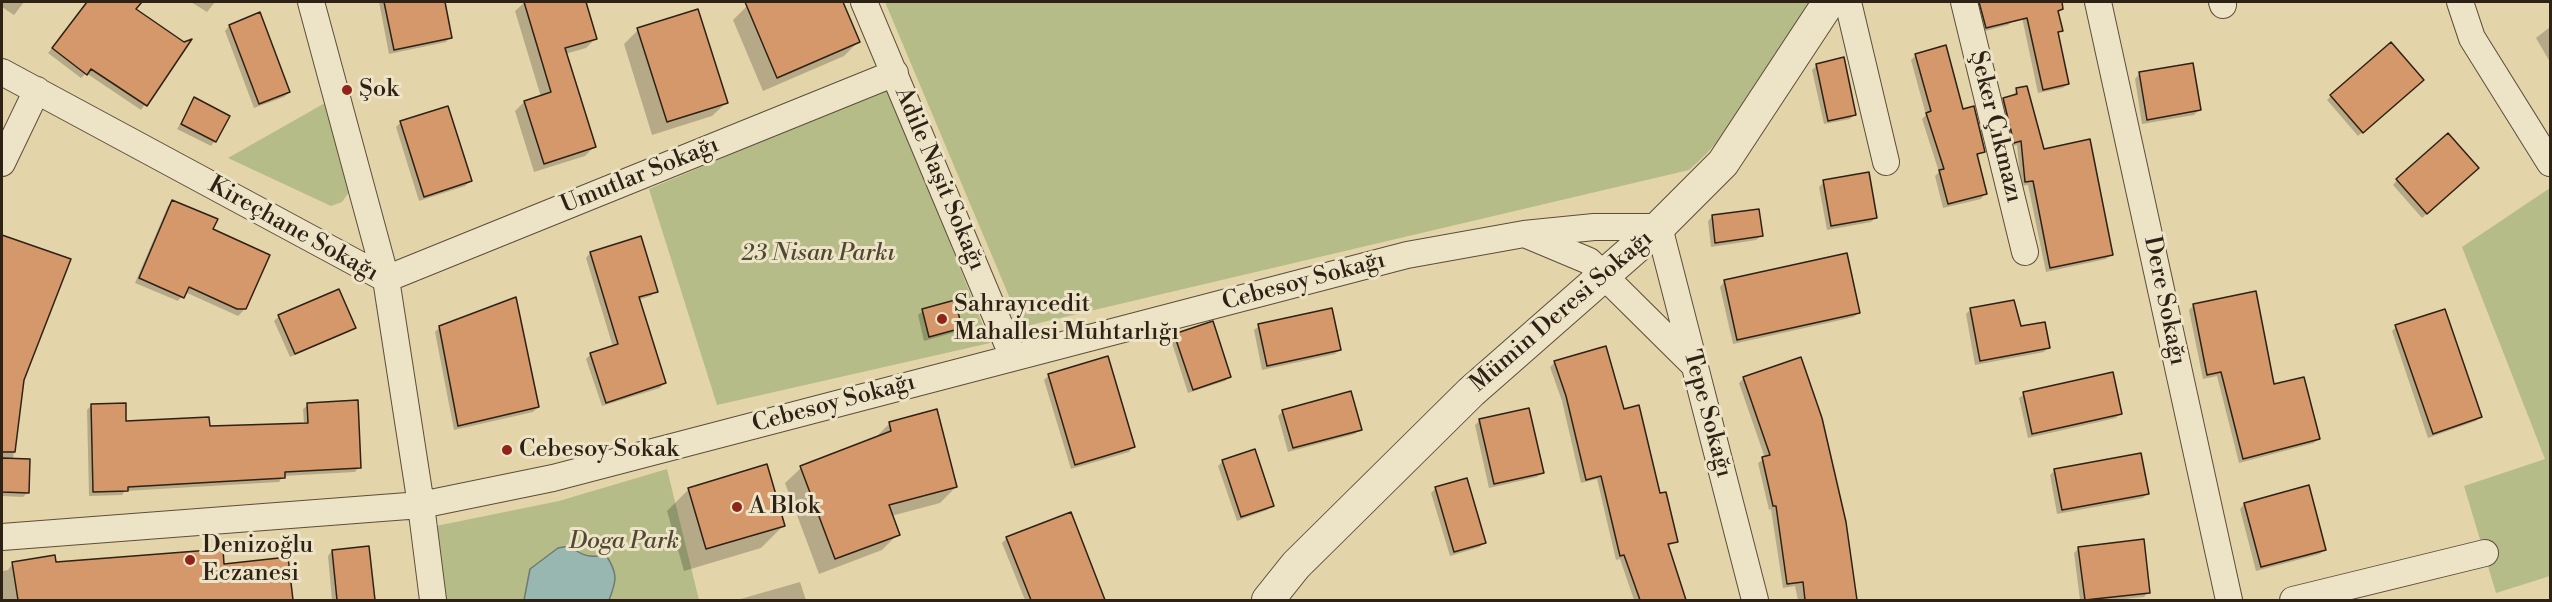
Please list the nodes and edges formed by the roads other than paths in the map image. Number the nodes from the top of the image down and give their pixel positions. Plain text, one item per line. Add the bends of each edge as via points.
1 (311, 2) edge
2 (864, 2) edge
3 (1829, 2) edge
4 (1848, 2) edge
5 (1964, 2) edge
6 (2098, 2) edge
7 (2460, 2) edge
8 (2, 72) edge
9 (895, 73) junction
10 (37, 90) junction
11 (1886, 162) dead end
12 (2, 163) edge
13 (2550, 163) edge
14 (1594, 227) junction
15 (1659, 227) junction
16 (1524, 234) junction
17 (2025, 252) dead end
18 (1597, 268) junction
19 (386, 279) junction
20 (1013, 357) junction
21 (1694, 364) junction
22 (421, 505) junction
23 (2, 537) edge
24 (2485, 553) dead end
25 (433, 600) edge
26 (1268, 600) edge
27 (1755, 600) edge
28 (2229, 600) edge
29 (2293, 600) edge

1 - 19 street
2 - 9 street, Adile Naşit Sokağı
3 - 15 street, Mümin Deresi Sokağı via 1723,163
4 - 11 street
5 - 17 street, Şeker Çıkmazı
6 - 28 street, Dere Sokağı
7 - 13 street via 2472,38
8 - 10 street, Kireçhane Sokağı
9 - 19 street, Umutlar Sokağı
9 - 20 street, Adile Naşit Sokağı
10 - 12 street
10 - 19 street, Kireçhane Sokağı
14 - 15 street, Cebesoy Sokağı
14 - 16 street, Cebesoy Sokağı
14 - 18 street via 1585,245
15 - 18 street, Mümin Deresi Sokağı
15 - 21 street, Tepe Sokağı
16 - 18 street
16 - 20 street, Cebesoy Sokağı via 1407,255
18 - 21 street
18 - 26 street, Mümin Deresi Sokağı via 1296,565
19 - 22 street, Kireçhane Sokağı
20 - 22 street, Cebesoy Sokağı via 553,478
21 - 27 street, Tepe Sokağı
22 - 23 street, Cebesoy Sokağı
22 - 25 street, Kireçhane Sokağı
24 - 29 street

